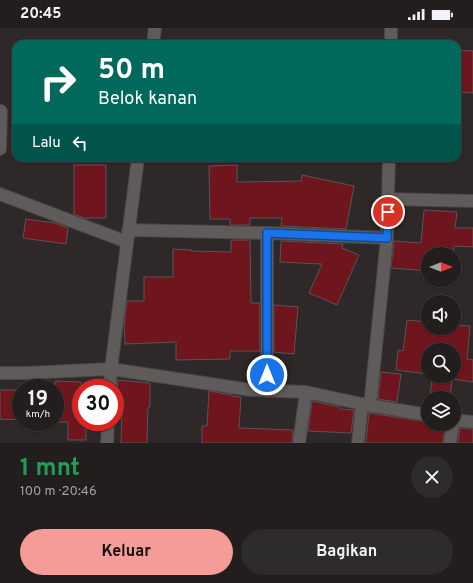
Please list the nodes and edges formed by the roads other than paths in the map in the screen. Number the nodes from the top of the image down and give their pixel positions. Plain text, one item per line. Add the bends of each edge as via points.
1 (155, 28) edge
2 (391, 28) edge
3 (153, 40) edge
4 (391, 40) edge
5 (1, 111) dead end
6 (0, 147) edge
7 (137, 162) edge
8 (389, 162) edge
9 (0, 194) edge
10 (388, 199) junction
11 (473, 201) edge
12 (267, 233) junction
13 (128, 236) junction
14 (387, 238) junction
15 (111, 369) junction
16 (0, 372) edge
17 (110, 379) edge
18 (267, 391) junction
19 (306, 392) junction
20 (366, 405) junction
21 (421, 414) edge
22 (461, 421) edge
23 (473, 422) edge
24 (108, 431) edge
25 (452, 431) edge
26 (107, 443) edge
27 (299, 443) edge
28 (358, 443) edge
29 (450, 443) edge

1 - 3 street
2 - 4 street
5 - 6 street
7 - 13 street
8 - 10 street
9 - 13 street
10 - 11 street
10 - 14 street
12 - 13 street
12 - 14 street
12 - 18 street
13 - 15 street
14 - 20 street
15 - 16 street
15 - 17 street
15 - 18 street
18 - 19 street
19 - 20 street
19 - 27 street
20 - 21 street
20 - 28 street
22 - 23 street
24 - 26 street
25 - 29 street

